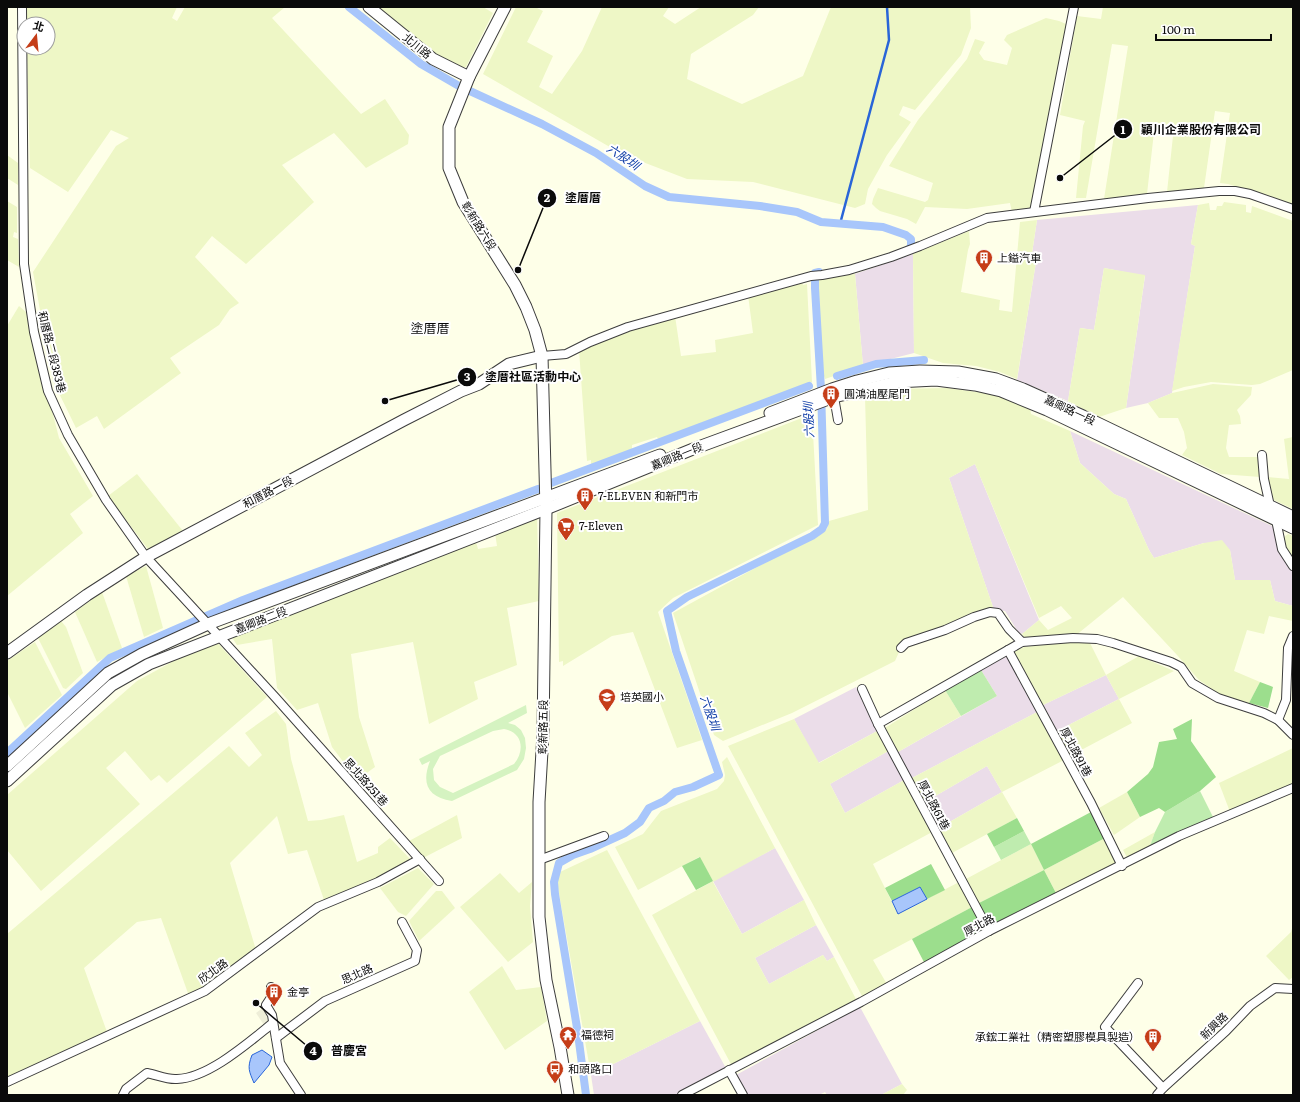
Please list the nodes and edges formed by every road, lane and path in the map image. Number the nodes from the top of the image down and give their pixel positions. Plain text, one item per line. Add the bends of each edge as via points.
1 (22, 7) edge
2 (369, 7) edge
3 (505, 7) edge
4 (1074, 7) edge
5 (469, 77) junction
6 (1293, 209) edge
7 (1034, 212) junction
8 (542, 356) junction
9 (833, 393) junction
10 (838, 420) dead end
11 (1262, 455) dead end
12 (546, 503) junction
13 (1270, 506) junction
14 (1293, 517) edge
15 (1276, 520) junction
16 (1293, 528) edge
17 (146, 557) junction
18 (1293, 566) edge
19 (206, 622) junction
20 (219, 636) junction
21 (1293, 636) edge
22 (1022, 642) junction
23 (901, 648) dead end
24 (1008, 650) junction
25 (7, 653) edge
26 (862, 689) dead end
27 (275, 698) joint
28 (1278, 720) junction
29 (878, 724) junction
30 (1293, 735) edge
31 (7, 766) edge
32 (7, 781) edge
33 (1293, 788) edge
34 (604, 836) dead end
35 (420, 859) junction
36 (539, 860) junction
37 (1122, 866) junction
38 (440, 881) dead end
39 (402, 922) dead end
40 (989, 931) junction
41 (1138, 983) dead end
42 (271, 987) dead end
43 (1293, 989) edge
44 (273, 1023) junction
45 (276, 1038) junction
46 (729, 1070) junction
47 (7, 1082) edge
48 (1163, 1088) junction
49 (567, 1094) edge
50 (123, 1095) edge
51 (301, 1095) edge
52 (682, 1095) edge
53 (743, 1095) edge
54 (1157, 1095) edge

1 - 17 street, 和厝路二段383巷 via 24,264 34,332 48,391 68,435 106,500
2 - 5 street, 北川路 via 433,59
3 - 5 street
4 - 7 street
5 - 8 street, 彰新路六段 via 449,127 449,168 463,202 521,296
6 - 7 street via 1250,194 1220,191
7 - 8 street via 987,218 891,257 849,270 811,276 628,327 566,354
8 - 12 street, 彰新路五段
8 - 17 street, 和厝路一段 via 509,364 479,384 404,420
9 - 10 street
9 - 12 street, 嘉卿路一段
9 - 13 street, 嘉卿路一段 via 857,381 889,373 958,372 996,379 1083,416
9 - 15 street, 嘉卿路一段 via 896,382 936,380 975,385 1001,392 1047,410
11 - 13 street
12 - 19 street, 嘉卿路二段
12 - 20 street, 嘉卿路二段
12 - 36 street, 彰新路五段
13 - 14 street, 嘉卿路一段
13 - 15 street
15 - 16 street, 嘉卿路一段
15 - 18 street via 1282,549
17 - 19 street, 和厝路二段383巷
17 - 25 street, 和厝路一段 via 87,595
19 - 20 street, 和厝路二段383巷
19 - 31 street, 嘉卿路二段 via 108,673
20 - 27 street, 和厝路二段383巷
20 - 32 street, 嘉卿路二段 via 149,664 112,685
21 - 28 street via 1288,648 1286,700
22 - 23 street via 998,613 990,612 906,643
22 - 24 street
22 - 28 street via 1073,638 1113,643 1171,662 1181,667 1192,683 1218,698
24 - 29 street
24 - 37 street, 厚北路91巷
26 - 29 street, 厚北路61巷
27 - 35 street, 思北路251巷
28 - 30 street
29 - 40 street, 厚北路61巷
33 - 37 street, 厚北路 via 1179,836
34 - 36 street
35 - 38 street, 思北路251巷
35 - 47 street, 欣北路 via 378,882 318,907 205,991
36 - 49 street, 彰新路五段 via 539,917 546,980
37 - 40 street, 厚北路
39 - 45 street, 思北路 via 417,950 415,961 326,1001
40 - 46 street, 厚北路 via 861,1002
41 - 48 street via 1105,1027
42 - 44 street via 272,996 266,1005
43 - 48 street, 新興路 via 1275,988 1250,1006
44 - 45 street
44 - 50 street via 206,1072 175,1080 147,1072 126,1089
45 - 51 street via 280,1063
46 - 52 street, 厚北路
46 - 53 street
48 - 54 street, 新興路

